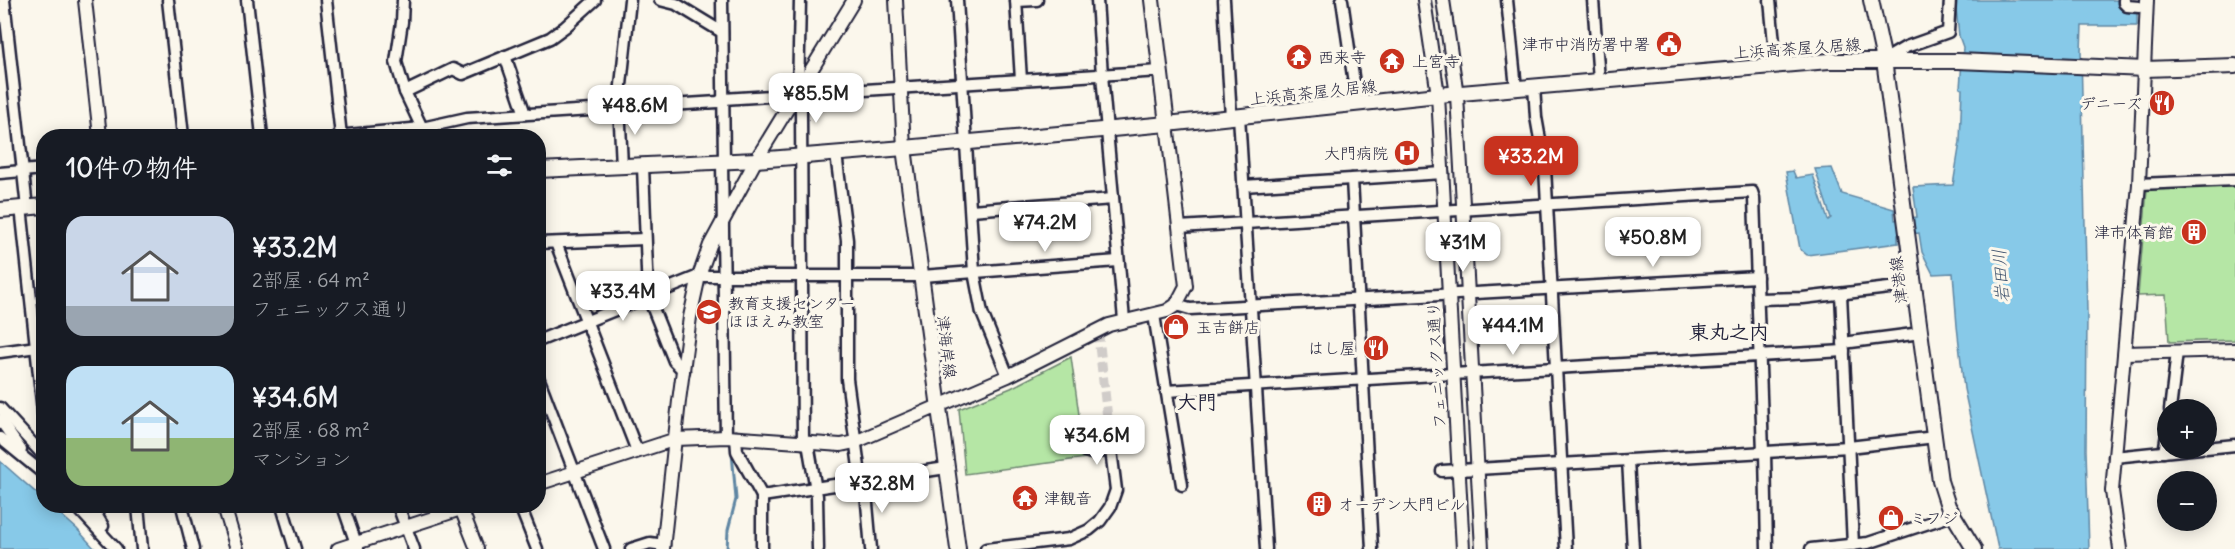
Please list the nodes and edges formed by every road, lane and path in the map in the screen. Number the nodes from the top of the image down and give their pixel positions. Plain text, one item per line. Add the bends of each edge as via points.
1 (4, 0) edge
2 (85, 0) edge
3 (168, 0) edge
4 (247, 0) edge
5 (326, 0) edge
6 (403, 0) edge
7 (595, 0) edge
8 (630, 0) edge
9 (660, 0) edge
10 (722, 0) edge
11 (800, 0) edge
12 (854, 0) edge
13 (896, 0) edge
14 (957, 0) edge
15 (1037, 0) edge
16 (1097, 0) edge
17 (1152, 0) edge
18 (1224, 0) edge
19 (1342, 0) edge
20 (1424, 0) edge
21 (1443, 0) edge
22 (1507, 0) edge
23 (1593, 0) edge
24 (1770, 0) edge
25 (1871, 0) edge
26 (1950, 0) edge
27 (2124, 0) edge
28 (1016, 1) edge
29 (2143, 3) edge
30 (722, 32) junction
31 (505, 56) junction
32 (1884, 60) junction
33 (1776, 65) junction
34 (2235, 66) edge
35 (2145, 69) junction
36 (1160, 71) junction
37 (1102, 75) junction
38 (1021, 80) junction
39 (1599, 80) junction
40 (962, 84) junction
41 (1534, 86) junction
42 (899, 88) junction
43 (1516, 88) junction
44 (405, 92) junction
45 (798, 95) junction
46 (1438, 95) junction
47 (1457, 95) junction
48 (723, 99) junction
49 (1357, 104) junction
50 (620, 107) junction
51 (525, 114) junction
52 (1235, 116) junction
53 (1167, 124) junction
54 (1107, 128) junction
55 (99, 129) edge
56 (182, 129) edge
57 (261, 129) edge
58 (339, 129) edge
59 (422, 129) edge
60 (432, 129) edge
61 (966, 141) junction
62 (904, 148) junction
63 (836, 154) junction
64 (802, 156) junction
65 (756, 160) junction
66 (723, 162) junction
67 (622, 166) junction
68 (643, 166) junction
69 (36, 169) edge
70 (546, 170) edge
71 (23, 171) junction
72 (0, 173) edge
73 (1443, 173) junction
74 (1352, 179) junction
75 (2235, 180) edge
76 (2139, 184) junction
77 (1243, 186) junction
78 (1113, 199) junction
79 (1546, 205) junction
80 (36, 207) edge
81 (24, 208) junction
82 (0, 210) edge
83 (970, 210) junction
84 (1445, 210) junction
85 (1463, 210) junction
86 (726, 216) junction
87 (1354, 217) junction
88 (1245, 223) junction
89 (1179, 227) junction
90 (645, 239) junction
91 (546, 243) edge
92 (556, 243) junction
93 (1118, 261) junction
94 (974, 273) junction
95 (699, 276) junction
96 (922, 276) junction
97 (728, 277) junction
98 (801, 277) junction
99 (846, 277) junction
100 (1757, 277) junction
101 (1915, 285) junction
102 (1551, 288) junction
103 (1467, 292) junction
104 (1449, 294) junction
105 (1840, 294) junction
106 (648, 296) junction
107 (1358, 299) junction
108 (1758, 299) junction
109 (1176, 305) junction
110 (1249, 306) junction
111 (36, 312) edge
112 (1154, 315) junction
113 (1124, 320) junction
114 (587, 321) junction
115 (1921, 333) junction
116 (546, 338) edge
117 (1844, 347) junction
118 (36, 348) edge
119 (2235, 350) edge
120 (0, 352) edge
121 (2177, 352) junction
122 (2125, 353) junction
123 (1760, 356) junction
124 (1555, 368) junction
125 (684, 371) junction
126 (1472, 373) junction
127 (1453, 374) junction
128 (1008, 376) junction
129 (1362, 379) junction
130 (1254, 386) junction
131 (1166, 390) junction
132 (2171, 399) edge
133 (546, 407) edge
134 (0, 408) edge
135 (939, 408) junction
136 (0, 420) edge
137 (731, 437) junction
138 (1935, 437) junction
139 (0, 438) edge
140 (676, 438) junction
141 (855, 442) junction
142 (805, 443) junction
143 (2235, 445) edge
144 (36, 447) edge
145 (1849, 447) junction
146 (2217, 447) edge
147 (637, 451) junction
148 (1085, 451) dead end
149 (1764, 452) junction
150 (2157, 453) edge
151 (2114, 457) junction
152 (27, 458) junction
153 (1628, 460) junction
154 (1561, 463) junction
155 (36, 466) edge
156 (946, 468) junction
157 (1477, 468) junction
158 (1459, 470) junction
159 (1442, 471) dead end
160 (576, 472) junction
161 (546, 481) edge
162 (863, 481) junction
163 (1182, 485) dead end
164 (815, 488) junction
165 (762, 496) junction
166 (83, 513) edge
167 (95, 513) edge
168 (139, 513) edge
169 (184, 513) edge
170 (226, 513) edge
171 (284, 513) edge
172 (345, 513) edge
173 (400, 513) edge
174 (444, 513) edge
175 (466, 513) edge
176 (523, 513) edge
177 (1953, 515) junction
178 (405, 527) junction
179 (105, 535) junction
180 (1076, 543) edge
181 (1853, 544) junction
182 (357, 546) edge
183 (663, 547) edge
184 (116, 549) edge
185 (142, 549) edge
186 (193, 549) edge
187 (237, 549) edge
188 (295, 549) edge
189 (338, 549) edge
190 (414, 549) edge
191 (477, 549) edge
192 (537, 549) edge
193 (604, 549) edge
194 (631, 549) edge
195 (762, 549) edge
196 (818, 549) edge
197 (871, 549) edge
198 (958, 549) edge
199 (986, 549) edge
200 (1266, 549) edge
201 (1372, 549) edge
202 (1463, 549) edge
203 (1482, 549) edge
204 (1566, 549) edge
205 (1633, 549) edge
206 (1767, 549) edge
207 (1811, 549) edge
208 (1974, 549) edge
209 (2120, 549) edge

1 - 71 street
2 - 55 street
3 - 56 street
4 - 57 street
5 - 58 street
6 - 44 street via 396,62
7 - 31 street via 556,35
8 - 50 street
9 - 30 street via 676,4
10 - 30 street
11 - 45 street
12 - 45 street
13 - 42 street
14 - 40 street
15 - 28 street
16 - 37 street
17 - 36 main road
18 - 52 street
19 - 49 street
20 - 46 street, フェニックス通り
21 - 47 street
22 - 43 street
23 - 39 street
24 - 33 street
25 - 32 main road, 津港線
26 - 32 street via 1948,32 1906,47
27 - 29 street via 2127,6
28 - 38 street
29 - 35 street
30 - 48 street
31 - 44 street via 463,74 453,69
31 - 51 street
32 - 33 main road, 上浜高茶屋久居線
32 - 35 main road, 上浜高茶屋久居線
32 - 101 main road, 津港線
33 - 39 main road, 上浜高茶屋久居線
34 - 35 main road, 上浜高茶屋久居線
35 - 76 street
36 - 37 street
36 - 53 main road
37 - 38 street
37 - 54 street
38 - 40 street
39 - 41 main road, 上浜高茶屋久居線
40 - 42 street
40 - 61 street
41 - 43 main road, 上浜高茶屋久居線
41 - 79 street
42 - 45 street
42 - 62 street
43 - 47 main road, 上浜高茶屋久居線
44 - 59 street
45 - 48 street
45 - 64 street
45 - 65 street
46 - 47 main road, 上浜高茶屋久居線
46 - 49 main road, 上浜高茶屋久居線
46 - 73 street, フェニックス通り
47 - 85 street
48 - 50 street
48 - 66 street
49 - 52 main road, 上浜高茶屋久居線
50 - 51 street
50 - 67 street
51 - 60 street via 467,118
52 - 53 main road, 上浜高茶屋久居線
52 - 77 street
53 - 54 main road, 上浜高茶屋久居線
53 - 89 street
54 - 61 main road, 上浜高茶屋久居線
54 - 78 street
61 - 62 main road, 上浜高茶屋久居線
61 - 83 street
62 - 63 main road, 上浜高茶屋久居線
62 - 96 main road, 津海岸線
63 - 64 main road, 上浜高茶屋久居線
63 - 99 street via 847,240
64 - 65 main road, 上浜高茶屋久居線
64 - 98 street
65 - 66 main road, 上浜高茶屋久居線
65 - 86 street
66 - 68 main road, 上浜高茶屋久居線
66 - 86 street
67 - 68 main road, 上浜高茶屋久居線
67 - 70 main road, 上浜高茶屋久居線
68 - 90 street
69 - 71 street
71 - 72 street
71 - 81 street
73 - 74 street
73 - 84 street, フェニックス通り
74 - 77 street
74 - 87 street
75 - 76 street
76 - 122 street
77 - 88 street
78 - 83 street
78 - 93 street
79 - 85 street
79 - 100 street via 1752,192
79 - 102 street
80 - 81 main road
81 - 82 main road
81 - 111 street
83 - 94 street
84 - 85 street
84 - 87 street
84 - 104 street, フェニックス通り
85 - 103 street
86 - 95 street
86 - 97 street
87 - 88 street
87 - 107 street
88 - 89 street
88 - 110 street
89 - 109 street via 1186,286
90 - 92 street
90 - 106 street
91 - 92 street
92 - 114 street
93 - 94 street
93 - 113 street
94 - 96 street
94 - 128 street via 982,314
95 - 97 street
95 - 106 street
95 - 125 street
96 - 99 street
96 - 135 main road, 津海岸線
97 - 98 street
97 - 137 street
98 - 99 street
98 - 142 street
99 - 141 street via 847,379
100 - 102 street
100 - 108 street
101 - 105 street
101 - 115 main road, 津港線
102 - 103 street
102 - 124 street
103 - 104 street
103 - 126 street
104 - 107 street
104 - 127 street, フェニックス通り
105 - 108 street
105 - 117 street
106 - 114 street
106 - 125 street via 674,361
107 - 110 street
107 - 129 street
108 - 123 street
109 - 110 street via 1190,309
109 - 112 street
110 - 130 street
112 - 113 street
112 - 131 street
113 - 128 street
114 - 116 street
114 - 147 street
115 - 117 street
115 - 138 main road, 津港線
117 - 123 street
117 - 145 street
118 - 120 street
119 - 121 street
121 - 122 street
121 - 132 street
122 - 151 street
123 - 124 street
123 - 149 street
124 - 126 street
124 - 154 street
125 - 140 street
126 - 127 street
126 - 157 street
127 - 129 street
127 - 158 street, フェニックス通り
128 - 135 street
129 - 130 street
129 - 201 street
130 - 131 street
130 - 200 street
131 - 163 street
133 - 160 street
134 - 144 street
135 - 141 street
135 - 156 main road, 津海岸線
136 - 152 street
137 - 140 street
137 - 142 street
137 - 165 street
138 - 145 street
138 - 177 main road, 津港線 via 1940,481
139 - 152 street
140 - 147 street
140 - 183 street
141 - 142 street
141 - 162 street
142 - 164 street
143 - 146 street
145 - 149 street
145 - 181 street
147 - 160 street
148 - 180 street via 1112,450 1120,490 1100,521
149 - 153 street
149 - 206 street
150 - 151 street
151 - 209 street via 2112,491
152 - 155 street
153 - 154 street
153 - 205 street
154 - 157 street
154 - 204 street
156 - 162 street
156 - 198 main road, 津海岸線
157 - 158 street
157 - 203 street
158 - 159 street
158 - 202 street, フェニックス通り
160 - 161 street
160 - 193 street
162 - 164 street
162 - 197 street
164 - 165 street
164 - 196 street
165 - 195 street
166 - 179 street
167 - 179 street
168 - 185 street
169 - 186 street
170 - 187 street
171 - 188 street
172 - 182 street
173 - 178 street
174 - 178 street
175 - 191 street
176 - 192 street
177 - 181 street via 1879,540
177 - 208 main road, 津港線
178 - 182 street
178 - 190 street
179 - 184 street
180 - 199 street
181 - 207 street
182 - 189 street
183 - 194 street via 650,543

